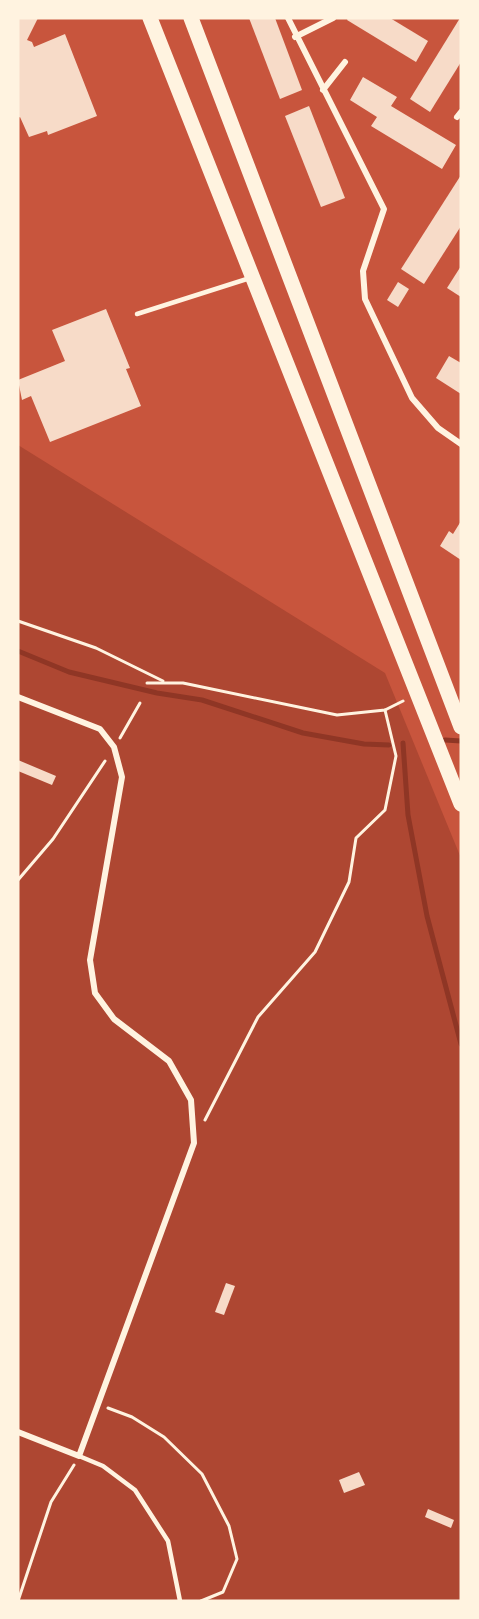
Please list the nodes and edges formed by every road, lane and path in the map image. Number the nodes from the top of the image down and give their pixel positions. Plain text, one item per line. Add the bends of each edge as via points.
1 (150, 18) edge
2 (191, 18) edge
3 (288, 18) edge
4 (333, 18) edge
5 (295, 37) junction
6 (345, 62) dead end
7 (323, 90) junction
8 (253, 277) junction
9 (137, 314) dead end
10 (461, 444) edge
11 (18, 621) edge
12 (164, 682) junction
13 (147, 683) dead end
14 (18, 697) edge
15 (404, 700) dead end
16 (140, 703) dead end
17 (385, 710) junction
18 (461, 727) edge
19 (114, 747) junction
20 (461, 804) edge
21 (18, 880) edge
22 (194, 1143) junction
23 (98, 1404) junction
24 (18, 1432) edge
25 (80, 1456) junction
26 (18, 1601) edge
27 (180, 1601) edge
28 (201, 1601) edge

1 - 8 highway
2 - 18 highway
3 - 5 street
4 - 5 street
5 - 7 street
6 - 7 street
7 - 10 street via 384,209 363,271 364,299 412,398 438,428
8 - 9 lane
8 - 20 highway
11 - 12 path via 96,648
12 - 13 path
12 - 17 path via 337,715
14 - 19 street via 100,729
15 - 17 path
16 - 19 path
17 - 22 path via 396,756 385,810 356,838 349,882 315,952 258,1017
19 - 21 path via 53,839
19 - 22 street via 122,777 90,960 95,993 114,1019 169,1061 190,1100
22 - 23 street
23 - 25 street
23 - 28 path via 132,1417 164,1437 202,1474 229,1526 237,1559 222,1592
24 - 25 street
25 - 26 path via 51,1502
25 - 27 lane via 104,1466 135,1490 168,1541

